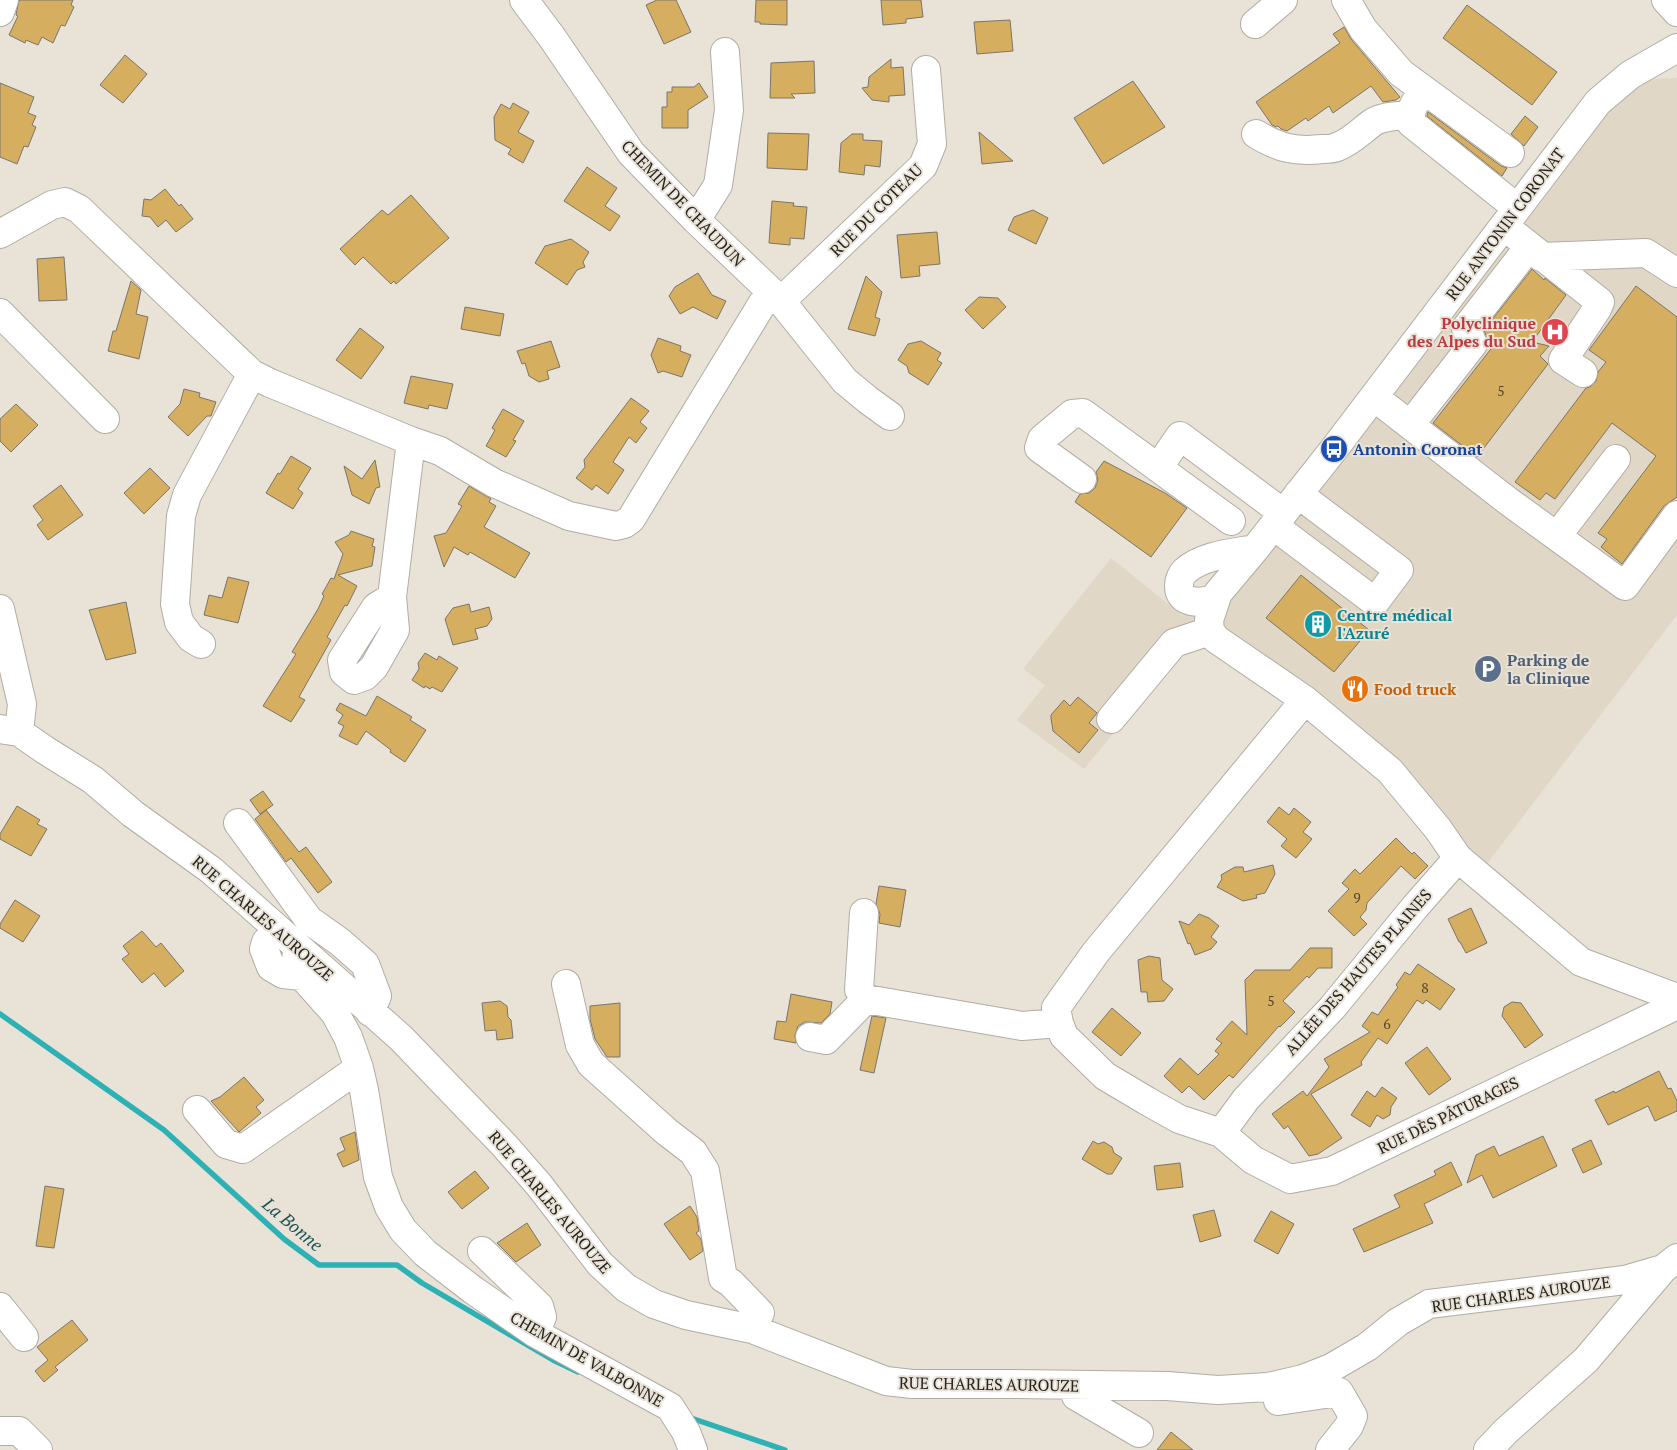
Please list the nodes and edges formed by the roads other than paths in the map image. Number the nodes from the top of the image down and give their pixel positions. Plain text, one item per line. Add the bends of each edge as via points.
1 (4, 0) edge
2 (524, 0) edge
3 (1284, 0) edge
4 (1346, 0) edge
5 (1666, 0) edge
6 (0, 12) edge
7 (1677, 12) edge
8 (1255, 24) dead end
9 (1677, 48) edge
10 (725, 52) dead end
11 (926, 70) dead end
12 (1677, 71) edge
13 (1630, 75) junction
14 (1424, 90) junction
15 (1410, 115) junction
16 (1256, 134) dead end
17 (1510, 153) dead end
18 (1510, 217) junction
19 (696, 220) junction
20 (1, 231) edge
21 (1535, 252) junction
22 (1677, 273) edge
23 (775, 296) junction
24 (0, 313) edge
25 (1583, 373) dead end
26 (252, 374) junction
27 (1374, 397) junction
28 (890, 416) dead end
29 (105, 419) dead end
30 (1410, 425) junction
31 (411, 441) junction
32 (1616, 459) dead end
33 (1158, 468) junction
34 (1082, 479) dead end
35 (1285, 511) junction
36 (1677, 515) edge
37 (1231, 521) dead end
38 (1557, 536) junction
39 (1255, 549) junction
40 (392, 596) dead end
41 (0, 609) edge
42 (1211, 616) junction
43 (201, 644) dead end
44 (1305, 700) junction
45 (1111, 719) dead end
46 (9, 730) edge
47 (238, 824) dead end
48 (1458, 858) junction
49 (864, 913) dead end
50 (287, 939) junction
51 (566, 984) dead end
52 (1677, 998) edge
53 (866, 999) junction
54 (1677, 1005) edge
55 (370, 1012) junction
56 (1059, 1023) junction
57 (810, 1037) dead end
58 (359, 1068) junction
59 (196, 1110) dead end
60 (1221, 1133) junction
61 (482, 1250) dead end
62 (1670, 1264) edge
63 (0, 1306) edge
64 (752, 1329) junction
65 (535, 1333) junction
66 (24, 1337) dead end
67 (1073, 1386) junction
68 (1186, 1388) junction
69 (0, 1431) edge
70 (1139, 1433) dead end
71 (690, 1441) edge
72 (11, 1450) edge
73 (38, 1450) edge
74 (1330, 1450) edge
75 (1488, 1450) edge

1 - 6 street
2 - 19 street, CHEMIN DE CHAUDUN via 631,153
3 - 8 street
4 - 14 street via 1364,30 1401,73
5 - 7 street
9 - 13 street, RUE ANTONIN CORONAT
10 - 19 street via 729,110 718,185
11 - 23 street, RUE DU COTEAU via 932,144 923,166
12 - 13 street
13 - 18 street, RUE ANTONIN CORONAT via 1598,102
14 - 15 street via 1412,106
14 - 17 street
15 - 16 street via 1374,121 1354,137 1329,148 1292,150 1274,145
15 - 18 street via 1411,123
18 - 21 street
18 - 27 street, RUE ANTONIN CORONAT
19 - 23 street, CHEMIN DE CHAUDUN
20 - 26 street via 52,205 65,202 79,209
21 - 22 street via 1646,253
21 - 25 street via 1600,302 1562,360
21 - 30 street via 1466,328 1472,344
23 - 28 street, CHEMIN DE CHAUDUN via 845,381
23 - 31 street, RUE DU COTEAU via 631,519 624,524 616,526 569,516 494,483 440,451
24 - 29 street
26 - 31 street
26 - 43 street via 180,516 175,604 179,622 191,638
27 - 30 street
27 - 35 street, RUE ANTONIN CORONAT
30 - 38 street
31 - 40 street
32 - 38 street
33 - 34 street via 1083,413 1077,413 1042,439 1039,448
33 - 35 street via 1180,436
33 - 37 street
35 - 39 street, RUE ANTONIN CORONAT
36 - 38 street via 1625,586
39 - 42 street, RUE ANTONIN CORONAT via 1218,593
39 - 42 street via 1217,556 1184,572 1180,580 1181,595 1196,602
41 - 46 street via 22,704
42 - 44 street via 1216,639
42 - 45 street via 1174,643
44 - 48 street via 1390,771
44 - 56 street via 1096,952 1056,1008
46 - 50 street, RUE CHARLES AUROUZE via 93,780 133,814 211,870
47 - 55 street via 308,920 365,964 377,996
48 - 52 street via 1581,962
48 - 60 street, ALLÉE DES HAUTES PLAINES via 1332,1008 1246,1098
49 - 53 street via 859,990
50 - 55 street, RUE CHARLES AUROUZE
50 - 58 street, CHEMIN DE VALBONNE via 302,976 335,1013
51 - 64 street via 580,1045 591,1064 693,1152 705,1171 723,1278 760,1313
53 - 56 street via 1022,1026
53 - 57 street via 826,1040
54 - 60 street, RUE DÈS PÂTURAGES via 1332,1171 1290,1179 1253,1160
55 - 64 street, RUE CHARLES AUROUZE via 401,1038 504,1146 539,1185 600,1264 626,1288 654,1304 686,1316
56 - 60 street via 1064,1036 1105,1076 1179,1119
58 - 59 street via 243,1149 226,1144
58 - 65 street, CHEMIN DE VALBONNE via 378,1177 389,1207 403,1230 425,1253
61 - 65 street via 539,1306 542,1316
62 - 68 street, RUE CHARLES AUROUZE via 1625,1280 1429,1304 1398,1322 1367,1347 1331,1368 1303,1379 1268,1387
62 - 75 street via 1586,1360
63 - 66 street
64 - 67 street, RUE CHARLES AUROUZE via 886,1381
65 - 71 street, CHEMIN DE VALBONNE via 670,1407
67 - 68 street, RUE CHARLES AUROUZE
67 - 70 street via 1076,1396
68 - 74 street via 1195,1398 1257,1404 1338,1392 1353,1416
69 - 72 street
69 - 73 street via 19,1431

